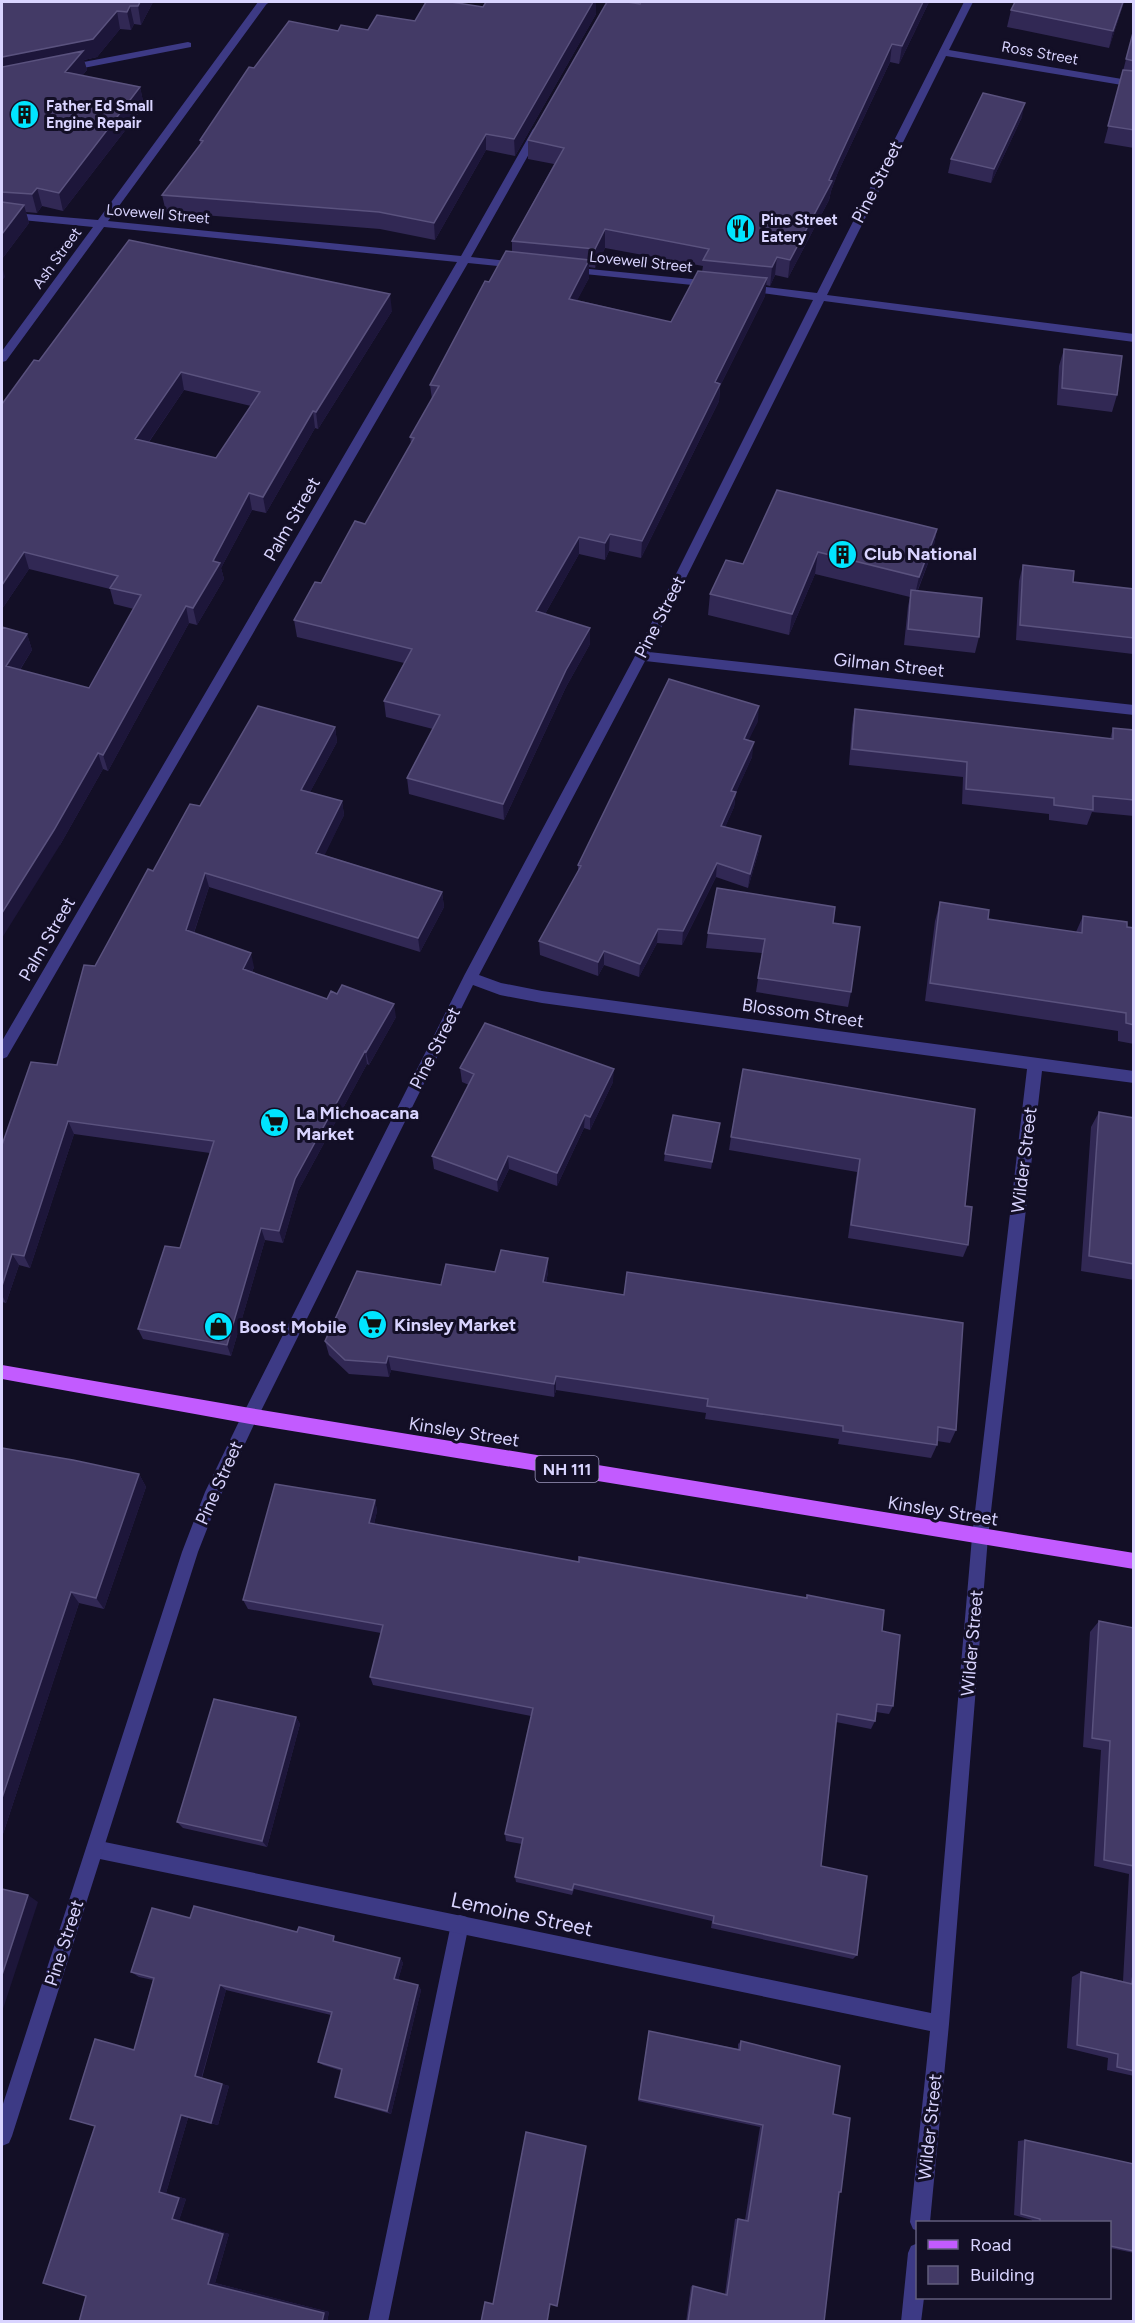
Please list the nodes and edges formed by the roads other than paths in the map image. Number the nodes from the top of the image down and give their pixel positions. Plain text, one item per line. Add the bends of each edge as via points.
1 (263, 2) edge
2 (968, 2) edge
3 (188, 45) dead end
4 (942, 52) junction
5 (60, 70) edge
6 (1134, 84) edge
7 (546, 115) edge
8 (2, 215) edge
9 (101, 224) junction
10 (465, 260) junction
11 (525, 266) edge
12 (561, 269) edge
13 (727, 286) edge
14 (739, 287) edge
15 (820, 297) junction
16 (1134, 338) edge
17 (2, 358) edge
18 (641, 656) junction
19 (1134, 710) edge
20 (470, 978) junction
21 (2, 1053) edge
22 (1035, 1064) junction
23 (1134, 1077) edge
24 (2, 1372) edge
25 (250, 1416) junction
26 (980, 1537) junction
27 (1134, 1560) edge
28 (94, 1849) junction
29 (460, 1924) junction
30 (940, 2024) junction
31 (2, 2136) edge
32 (921, 2221) edge
33 (916, 2273) edge
34 (378, 2322) edge
35 (911, 2322) edge

1 - 9 street, Ash Street
2 - 4 street, Pine Street
3 - 5 street
4 - 6 street, Ross Street
4 - 15 street, Pine Street
7 - 10 street, Palm Street
8 - 9 street, Lovewell Street
9 - 10 street, Lovewell Street
9 - 17 street, Ash Street
10 - 11 street, Lovewell Street
10 - 21 street, Palm Street
12 - 13 street, Lovewell Street
14 - 15 street
15 - 16 street
15 - 18 street, Pine Street
18 - 19 street, Gilman Street
18 - 20 street, Pine Street
20 - 22 street, Blossom Street via 542,997
20 - 25 street, Pine Street
22 - 23 street, Blossom Street
22 - 26 street, Wilder Street
24 - 25 main road, Kinsley Street / NH 111
25 - 26 main road, Kinsley Street / NH 111
25 - 28 street, Pine Street via 201,1522
26 - 27 main road, Kinsley Street / NH 111
26 - 30 street, Wilder Street
28 - 29 street, Lemoine Street
28 - 31 street, Pine Street
29 - 30 street, Lemoine Street
29 - 34 street
30 - 32 street, Wilder Street
33 - 35 street

